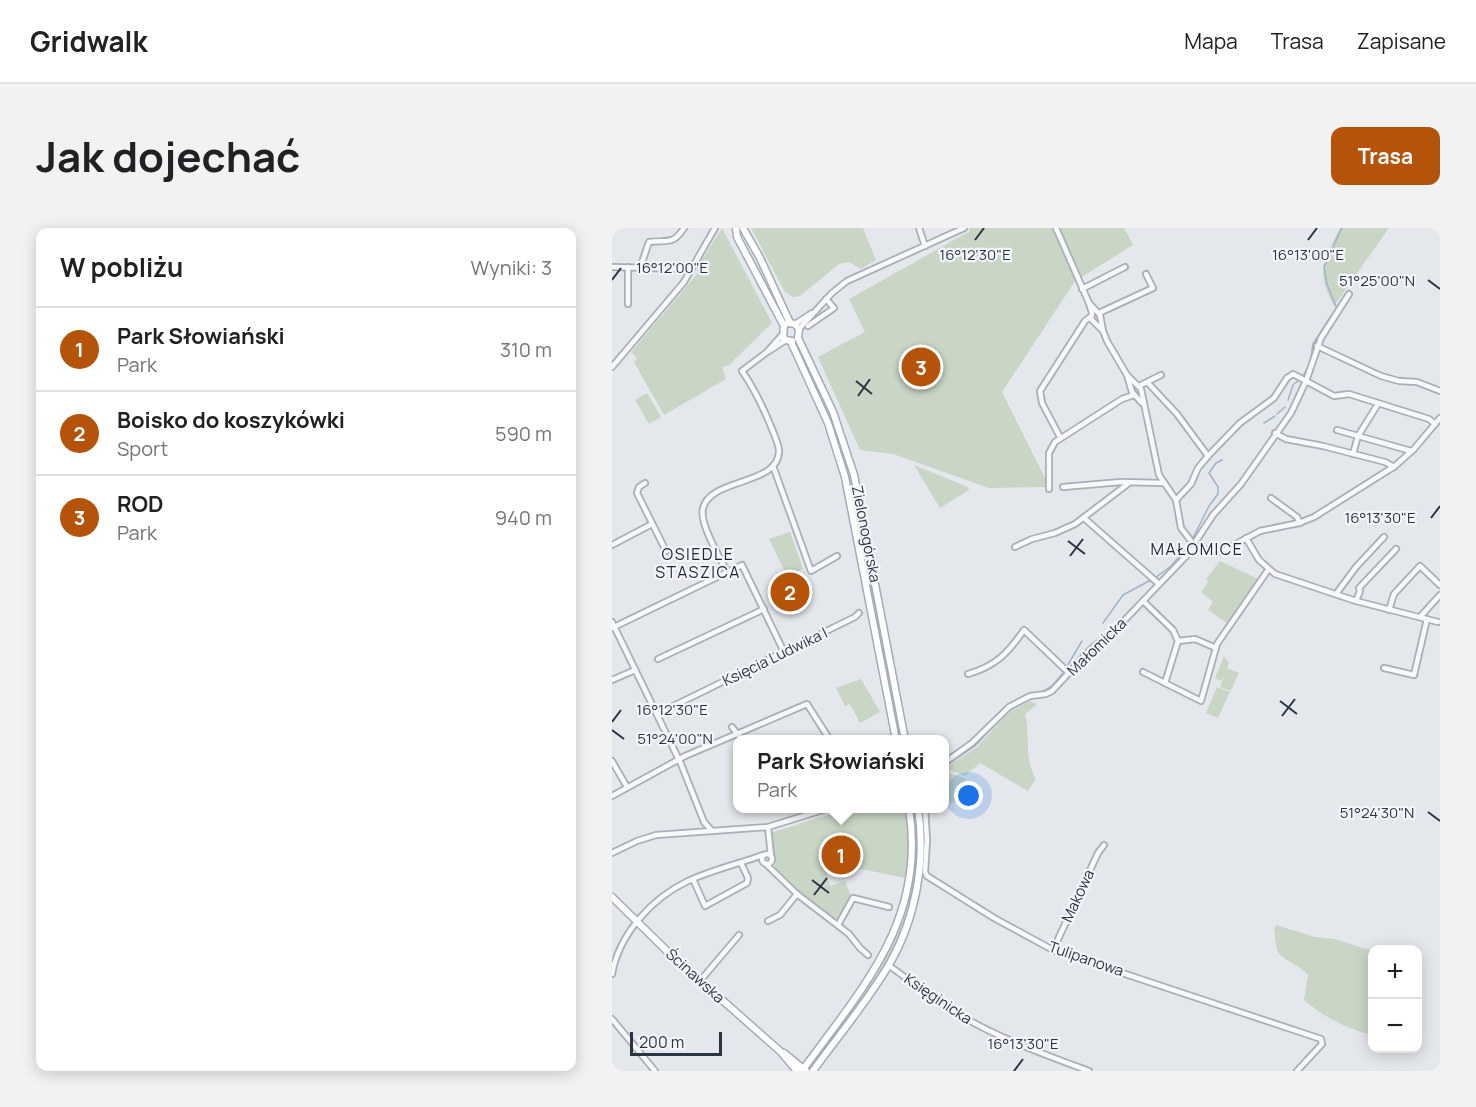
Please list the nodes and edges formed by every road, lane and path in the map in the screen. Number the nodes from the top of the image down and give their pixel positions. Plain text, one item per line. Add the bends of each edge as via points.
1 (684, 228) edge
2 (715, 228) edge
3 (736, 228) edge
4 (743, 228) edge
5 (919, 228) edge
6 (964, 228) edge
7 (1056, 228) edge
8 (925, 246) junction
9 (612, 267) edge
10 (628, 267) junction
11 (1125, 267) dead end
12 (640, 268) junction
13 (689, 269) junction
14 (1146, 274) dead end
15 (1082, 289) junction
16 (1349, 294) dead end
17 (826, 299) junction
18 (628, 304) dead end
19 (1096, 317) junction
20 (792, 326) junction
21 (808, 326) dead end
22 (786, 339) junction
23 (798, 339) junction
24 (1317, 346) junction
25 (612, 367) edge
26 (1161, 375) dead end
27 (1306, 381) junction
28 (1148, 383) junction
29 (1136, 390) junction
30 (1440, 391) edge
31 (1378, 404) junction
32 (1440, 418) edge
33 (1435, 424) junction
34 (1337, 430) dead end
35 (1275, 433) junction
36 (1358, 436) junction
37 (1060, 437) junction
38 (1411, 452) junction
39 (1353, 454) junction
40 (1208, 456) junction
41 (773, 466) junction
42 (1394, 467) junction
43 (645, 483) dead end
44 (1130, 483) junction
45 (1164, 483) junction
46 (1063, 487) dead end
47 (1049, 489) dead end
48 (1270, 498) dead end
49 (1176, 500) junction
50 (1084, 518) junction
51 (1300, 523) junction
52 (652, 524) junction
53 (1384, 537) dead end
54 (1246, 538) junction
55 (612, 545) edge
56 (1194, 546) junction
57 (1015, 547) dead end
58 (1396, 549) dead end
59 (666, 551) dead end
60 (837, 556) dead end
61 (1268, 570) junction
62 (727, 572) junction
63 (1159, 584) junction
64 (1440, 585) edge
65 (1336, 594) junction
66 (1440, 595) edge
67 (1143, 601) junction
68 (1356, 602) junction
69 (764, 609) junction
70 (1389, 610) junction
71 (859, 613) dead end
72 (1420, 617) junction
73 (1427, 619) junction
74 (612, 622) edge
75 (1438, 622) dead end
76 (613, 628) edge
77 (1179, 641) junction
78 (1216, 648) junction
79 (784, 652) junction
80 (658, 659) dead end
81 (1384, 668) dead end
82 (635, 670) junction
83 (1143, 672) dead end
84 (1069, 673) junction
85 (968, 674) dead end
86 (612, 680) edge
87 (1165, 683) junction
88 (657, 714) junction
89 (732, 727) dead end
90 (737, 733) junction
91 (827, 735) edge
92 (895, 735) edge
93 (904, 735) edge
94 (679, 759) junction
95 (949, 760) edge
96 (612, 761) edge
97 (627, 787) junction
98 (612, 796) edge
99 (813, 813) edge
100 (910, 813) edge
101 (918, 813) edge
102 (925, 813) edge
103 (703, 823) junction
104 (768, 827) junction
105 (705, 831) junction
106 (712, 831) junction
107 (695, 832) junction
108 (770, 843) junction
109 (1104, 845) dead end
110 (764, 854) junction
111 (612, 855) edge
112 (772, 858) junction
113 (749, 860) junction
114 (741, 863) junction
115 (765, 863) junction
116 (693, 879) junction
117 (782, 879) junction
118 (797, 894) junction
119 (612, 897) edge
120 (889, 907) dead end
121 (768, 921) dead end
122 (637, 922) junction
123 (838, 925) junction
124 (739, 935) dead end
125 (1053, 950) junction
126 (868, 955) dead end
127 (888, 966) junction
128 (612, 974) edge
129 (700, 981) junction
130 (612, 1018) edge
131 (814, 1054) junction
132 (793, 1066) edge
133 (815, 1069) edge
134 (655, 1071) edge
135 (802, 1071) edge
136 (1089, 1071) edge
137 (1297, 1071) edge

1 - 12 street via 673,241 649,242
2 - 13 street
3 - 20 main road via 737,237
4 - 20 main road
5 - 8 street
6 - 8 street
7 - 15 street
8 - 17 street via 854,277
9 - 10 street
10 - 12 street
10 - 18 street
11 - 15 street
12 - 13 street
13 - 25 street via 684,282
14 - 19 street via 1153,288
15 - 19 street
16 - 24 street, Małomicka
17 - 20 street
17 - 21 street via 834,308
19 - 29 street
19 - 37 street via 1083,326 1040,391
20 - 22 main road
20 - 23 main road
22 - 23 main road
22 - 41 street via 742,371 758,396 778,445
22 - 92 main road, Zielonogórska via 825,416 844,474
23 - 93 main road, Zielonogórska via 832,410 854,475
24 - 27 street, Małomicka
24 - 30 street via 1381,376 1417,382
26 - 28 street
27 - 31 street via 1334,396 1348,394
27 - 35 street, Małomicka
27 - 40 street via 1296,374 1290,376 1274,398 1240,423
28 - 29 street
28 - 40 street
29 - 37 street
29 - 45 street
31 - 33 street
31 - 36 street
32 - 33 street
33 - 38 street
34 - 36 street
35 - 39 street
35 - 56 street, Małomicka
36 - 38 street
36 - 39 street
37 - 47 street via 1049,453
38 - 42 street
39 - 42 street
40 - 49 street
41 - 60 street via 811,571
41 - 62 street via 717,491 706,501 704,524
42 - 51 street
43 - 52 street via 637,493
44 - 45 street
44 - 46 street
44 - 50 street
45 - 49 street
48 - 51 street
49 - 56 street via 1180,524
50 - 57 street via 1067,529
50 - 63 street
51 - 54 street
52 - 55 street
52 - 59 street
53 - 65 street
54 - 56 street via 1219,553
54 - 61 street
56 - 63 street, Małomicka
58 - 68 street via 1359,588
61 - 65 street
61 - 78 street
62 - 69 street via 742,565
62 - 76 street
63 - 67 street, Małomicka
64 - 70 street via 1420,566 1394,594
65 - 68 street
66 - 72 street
67 - 77 street
67 - 84 street, Małomicka
68 - 70 street
69 - 79 street
69 - 80 street
70 - 72 street
71 - 79 street, Księcia Ludwika I
72 - 73 street
73 - 75 street
73 - 81 street via 1414,675
74 - 76 street
76 - 82 street
77 - 78 street via 1195,639
77 - 87 street
78 - 87 street via 1201,701
79 - 88 street, Księcia Ludwika I
82 - 86 street
82 - 88 street
83 - 87 street
84 - 85 street via 1024,630 999,659 986,669
84 - 95 street, Małomicka via 1050,693 1029,696 1005,710
88 - 94 street
89 - 90 street
90 - 91 street via 807,704
90 - 94 street
94 - 97 street
94 - 103 street
96 - 97 street
97 - 98 street
99 - 104 street
100 - 131 main road via 911,868 896,929 876,967
101 - 127 main road via 921,843 916,891
102 - 125 street, Tulipanowa via 927,876
103 - 105 street
103 - 106 street
103 - 107 street
104 - 106 street
104 - 108 street
105 - 106 street
105 - 107 street
107 - 111 street via 651,836
108 - 110 street
108 - 112 street
109 - 125 street, Makowa
110 - 112 street
110 - 113 street
110 - 115 street
112 - 115 street
112 - 117 street
113 - 114 street
113 - 115 street
114 - 116 street
114 - 116 street via 747,883 705,906
115 - 117 street
116 - 122 street via 665,896
117 - 118 street
118 - 121 street via 780,915
118 - 123 street
119 - 122 main road, Ścinawska
120 - 123 street via 853,898
122 - 128 street via 617,954
122 - 129 main road, Ścinawska
123 - 126 street
124 - 129 street
125 - 137 street, Tulipanowa via 1321,1039 1322,1045
127 - 133 main road
127 - 136 street, Księginicka via 970,1022
129 - 132 main road, Ścinawska
130 - 134 street
131 - 132 main road
131 - 135 main road
132 - 135 main road, Ścinawska

